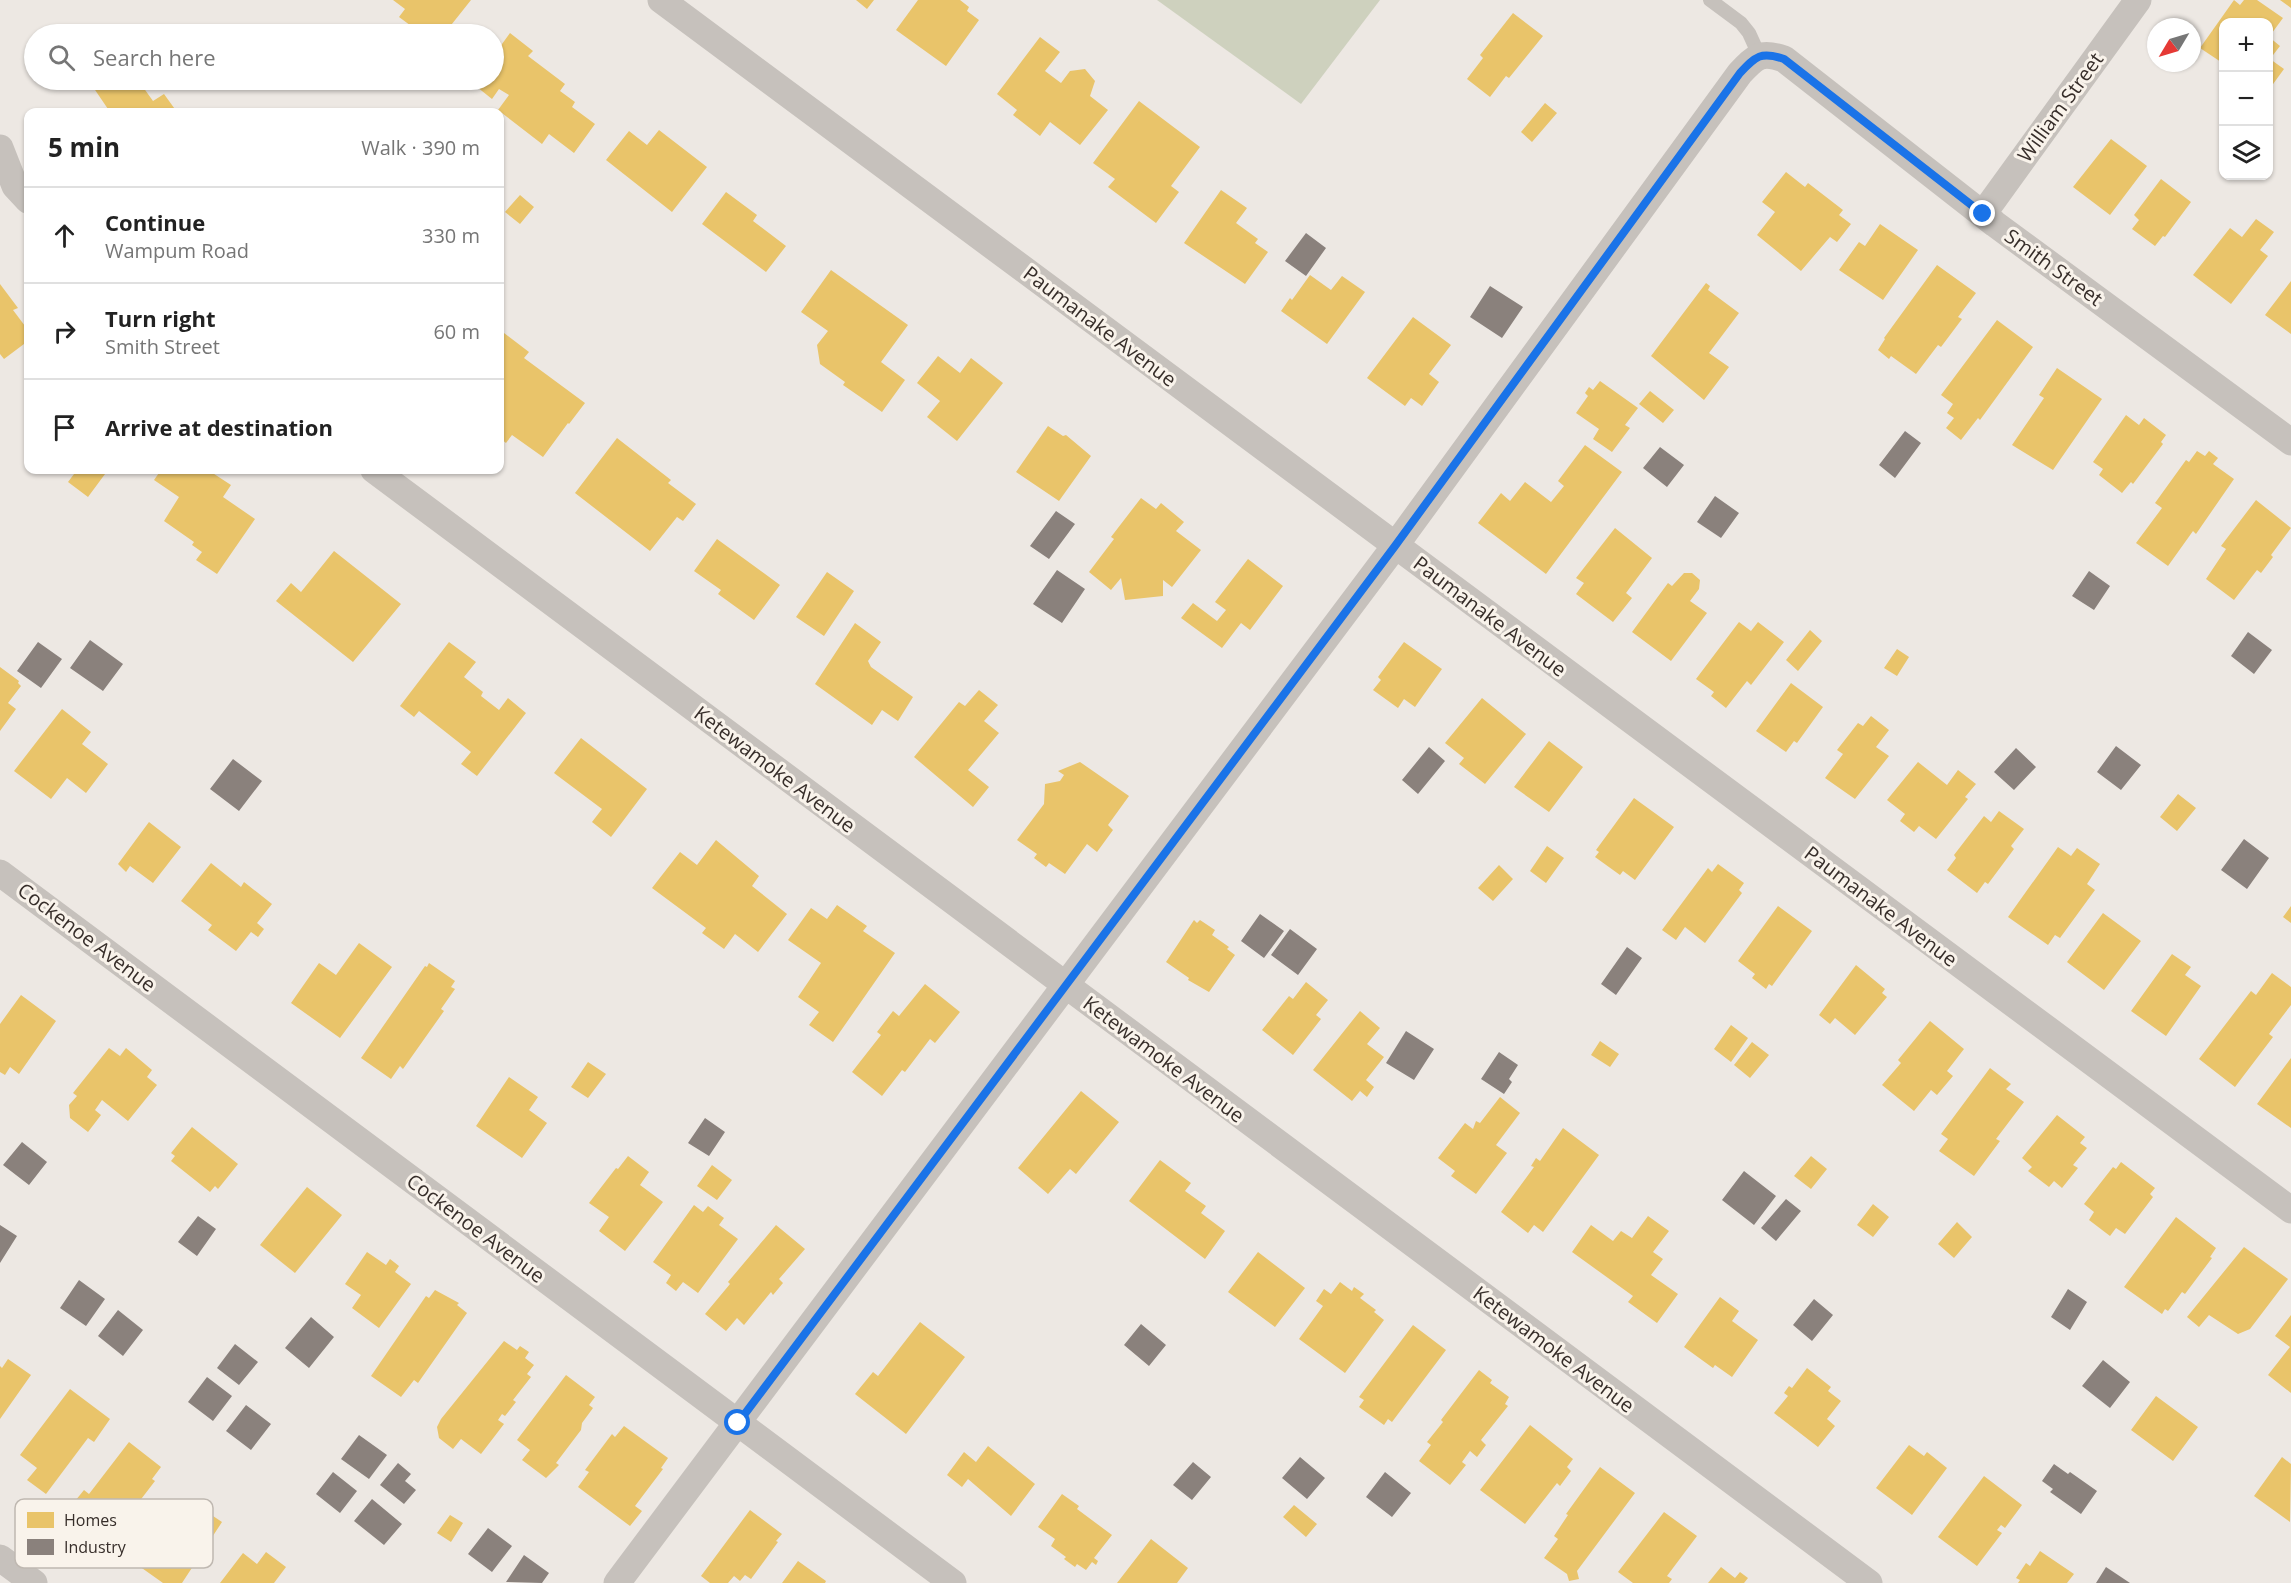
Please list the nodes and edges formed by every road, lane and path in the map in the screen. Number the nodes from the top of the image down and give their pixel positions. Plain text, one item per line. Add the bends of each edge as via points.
1 (661, 0) edge
2 (1710, 0) edge
3 (2138, 0) edge
4 (1759, 55) junction
5 (0, 148) edge
6 (24, 196) edge
7 (1983, 214) junction
8 (2291, 442) edge
9 (379, 474) edge
10 (1395, 546) junction
11 (0, 873) edge
12 (1066, 986) junction
13 (2291, 1210) edge
14 (738, 1423) junction
15 (0, 1558) edge
16 (34, 1583) edge
17 (617, 1583) edge
18 (952, 1583) edge
19 (1869, 1583) edge

1 - 10 street, Paumanake Avenue
2 - 4 lane via 1741,23
3 - 7 street, William Street
4 - 7 street, Smith Street via 1784,59
4 - 10 street via 1740,73
5 - 6 street via 15,186
7 - 8 street, Smith Street
9 - 12 street, Ketewamoke Avenue
10 - 12 street
10 - 13 street, Paumanake Avenue
11 - 14 street, Cockenoe Avenue
12 - 14 street
12 - 19 street, Ketewamoke Avenue
14 - 17 street
14 - 18 street, Cockenoe Avenue
15 - 16 street

